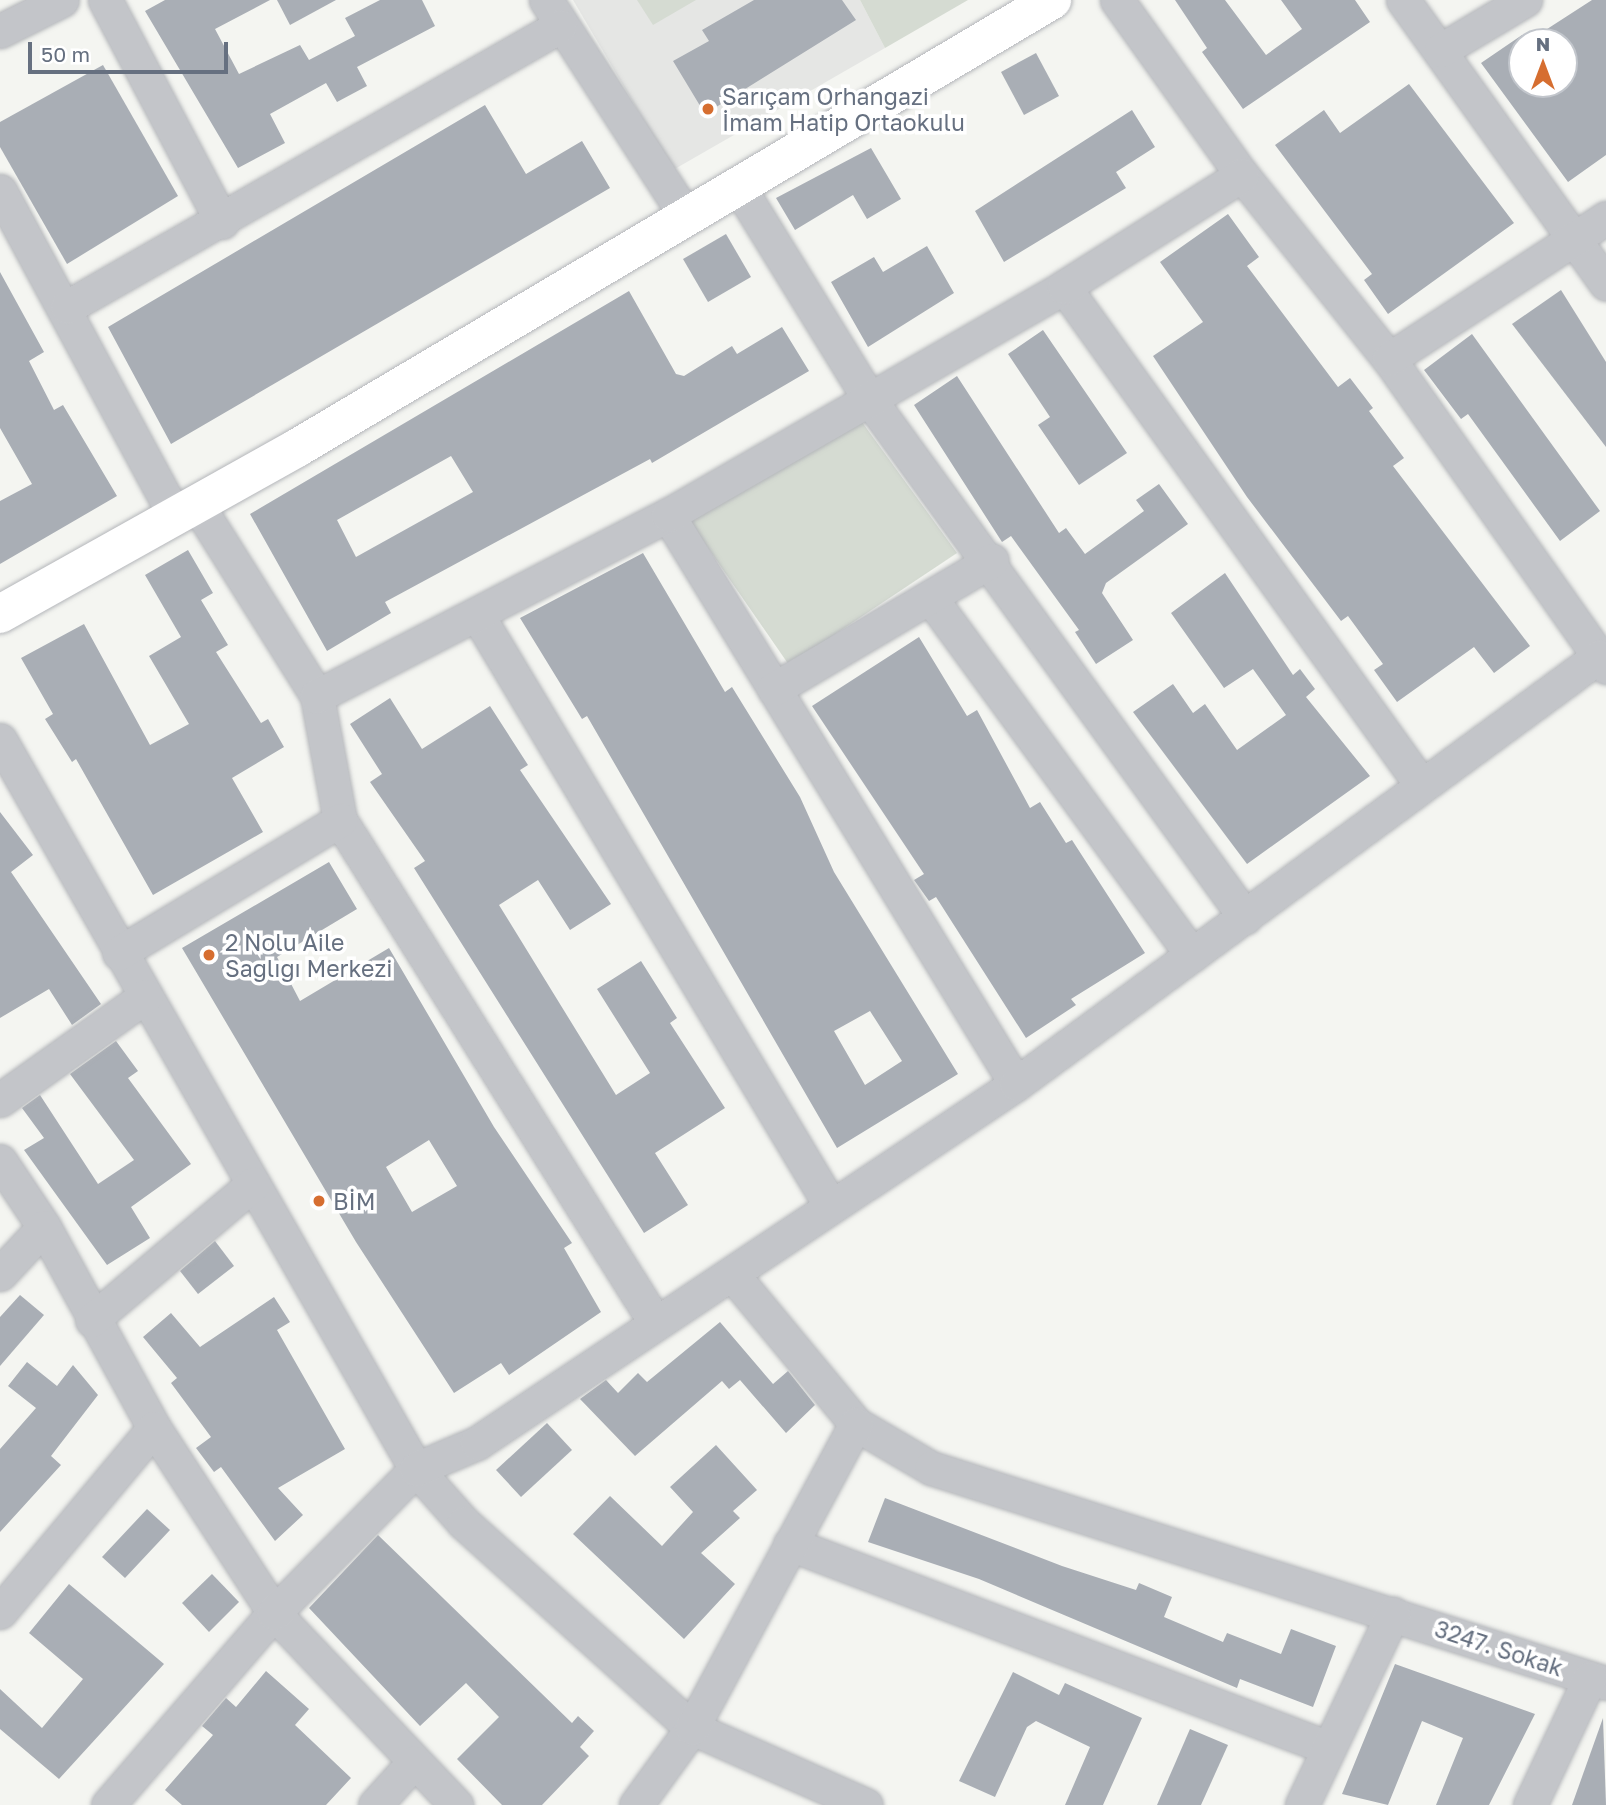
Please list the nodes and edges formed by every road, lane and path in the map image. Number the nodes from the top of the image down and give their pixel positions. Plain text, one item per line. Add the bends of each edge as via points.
1 (62, 0) edge
2 (105, 0) edge
3 (1052, 0) edge
4 (1117, 0) edge
5 (1403, 0) edge
6 (1525, 0) edge
7 (553, 13) edge
8 (0, 31) edge
9 (1441, 50) junction
10 (1242, 175) junction
11 (737, 184) junction
12 (0, 191) edge
13 (685, 215) junction
14 (1606, 218) edge
15 (222, 222) junction
16 (1573, 236) junction
17 (1606, 284) edge
18 (1064, 288) junction
19 (67, 307) junction
20 (1389, 359) junction
21 (870, 400) junction
22 (186, 511) junction
23 (668, 515) junction
24 (992, 561) junction
25 (930, 597) junction
26 (0, 614) edge
27 (478, 616) junction
28 (1602, 662) edge
29 (774, 689) junction
30 (317, 696) junction
31 (0, 740) edge
32 (1420, 783) junction
33 (340, 820) junction
34 (1245, 917) junction
35 (119, 953) junction
36 (1192, 955) junction
37 (146, 996) junction
38 (1016, 1084) junction
39 (0, 1100) edge
40 (0, 1161) edge
41 (253, 1184) junction
42 (831, 1206) junction
43 (44, 1227) junction
44 (0, 1274) edge
45 (732, 1274) junction
46 (92, 1320) junction
47 (655, 1322) junction
48 (856, 1424) junction
49 (154, 1428) junction
50 (416, 1469) junction
51 (790, 1544) junction
52 (0, 1612) edge
53 (274, 1613) junction
54 (1393, 1613) junction
55 (1598, 1681) edge
56 (692, 1728) junction
57 (1329, 1748) junction
58 (413, 1763) junction
59 (108, 1805) edge
60 (374, 1805) edge
61 (456, 1805) edge
62 (636, 1805) edge
63 (866, 1805) edge
64 (1302, 1805) edge
65 (1530, 1805) edge

1 - 8 street
2 - 15 street
3 - 11 main road
4 - 10 street
5 - 9 street
6 - 9 street
7 - 13 street
7 - 15 street
9 - 16 street
10 - 18 street
10 - 20 street
11 - 13 main road
11 - 21 street
12 - 19 street
13 - 22 main road
14 - 16 street
15 - 19 street
16 - 17 street
16 - 20 street
18 - 21 street
18 - 32 street
19 - 22 street
20 - 28 street
21 - 23 street
21 - 24 street
22 - 26 main road
22 - 30 street
23 - 27 street
23 - 29 street
24 - 25 street
24 - 34 street
25 - 29 street
25 - 36 street
27 - 30 street
27 - 42 street
28 - 32 street
29 - 38 street
30 - 33 street
31 - 35 street
32 - 34 street
33 - 35 street
33 - 47 street
34 - 36 street
35 - 37 street
36 - 38 street
37 - 39 street
37 - 41 street
38 - 42 street
40 - 43 street
41 - 46 street
41 - 50 street
42 - 45 street
43 - 44 street
43 - 46 street
45 - 47 street
45 - 48 street
46 - 49 street
47 - 50 street via 477,1443
48 - 51 street
48 - 54 street, 3247. Sokak via 932,1468
49 - 52 street
49 - 53 street
50 - 53 street
50 - 56 street via 464,1522
51 - 56 street
51 - 57 street
53 - 58 street
53 - 59 street
54 - 55 street, 3247. Sokak
54 - 57 street
55 - 65 street
56 - 62 street
56 - 63 street
57 - 64 street
58 - 60 street
58 - 61 street

